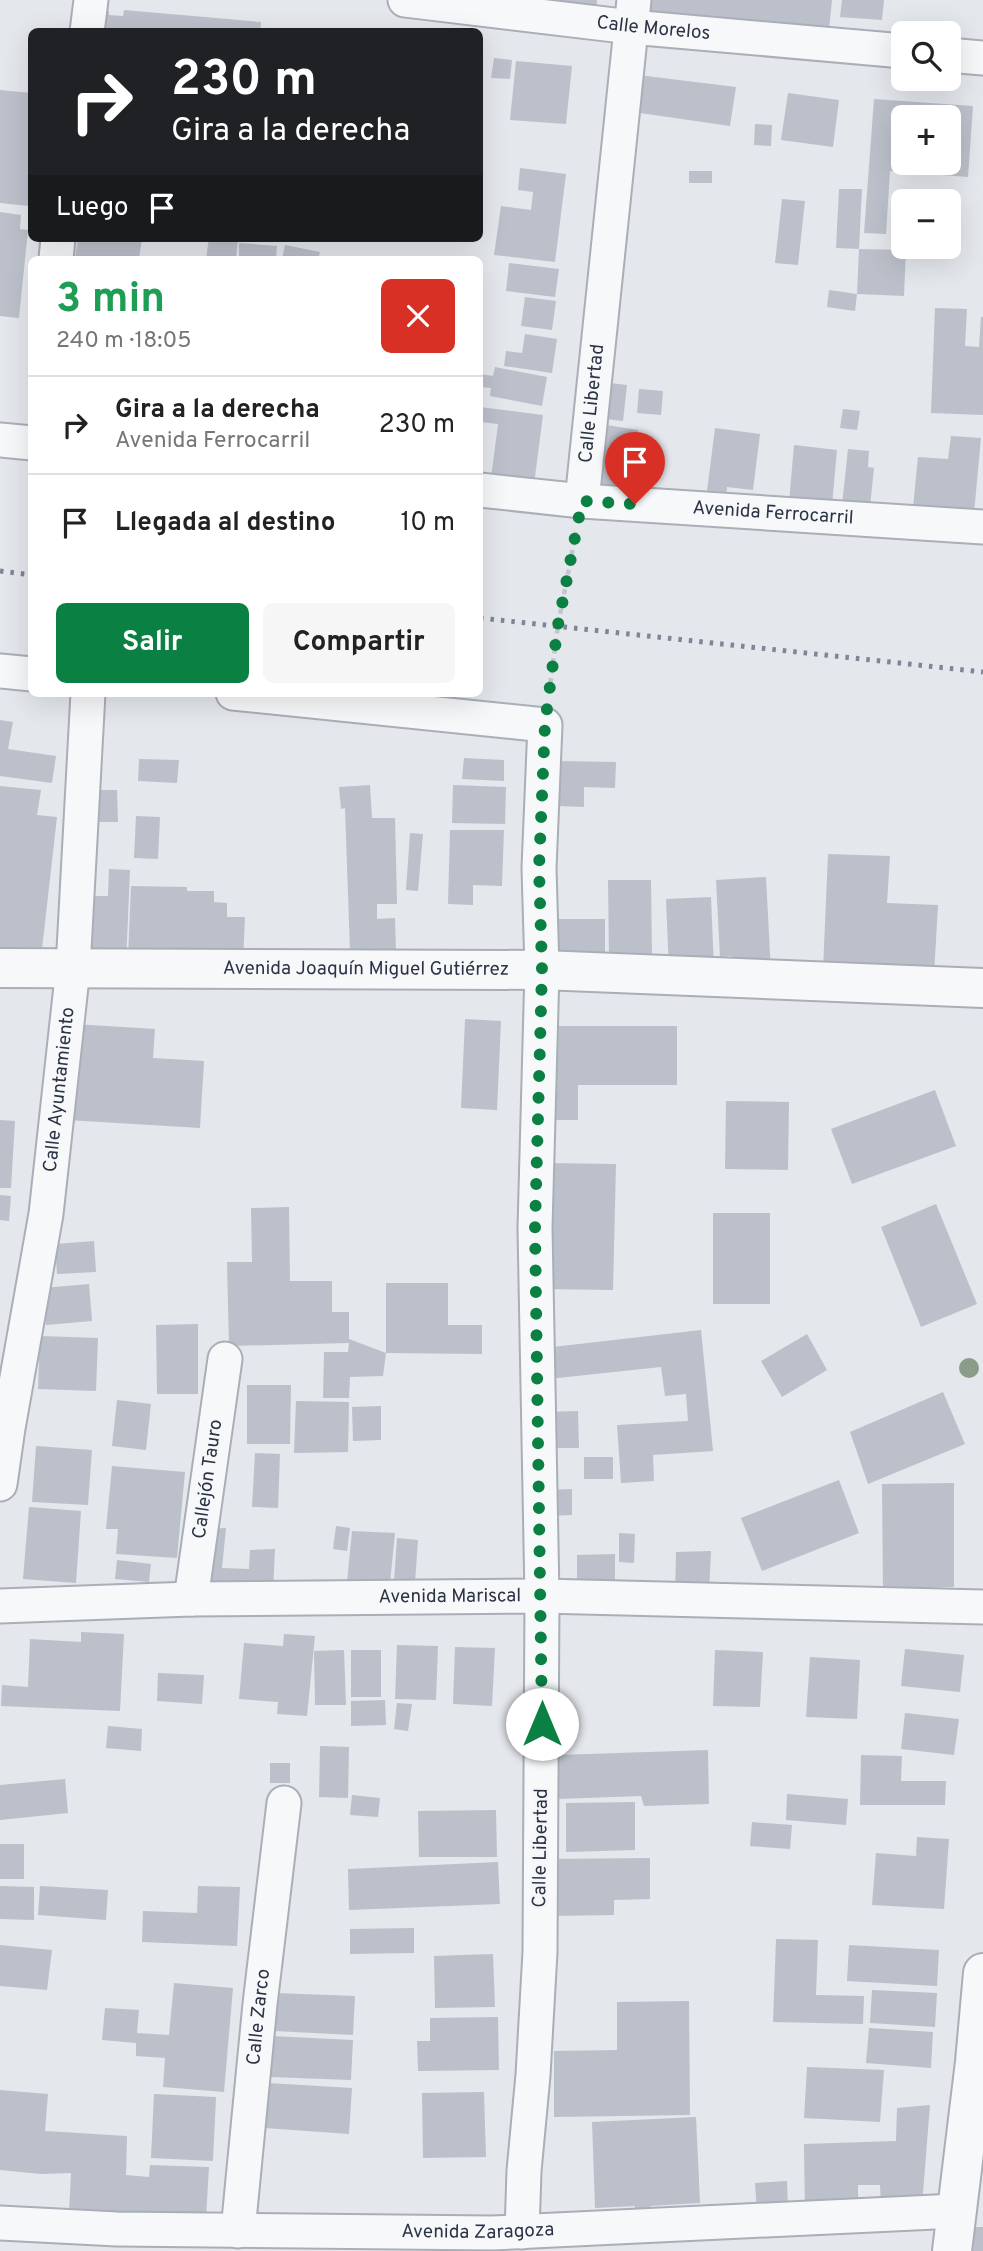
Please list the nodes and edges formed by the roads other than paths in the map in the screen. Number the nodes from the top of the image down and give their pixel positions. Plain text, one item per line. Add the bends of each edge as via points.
1 (91, 0) edge
2 (405, 0) edge
3 (632, 13) edge
4 (88, 28) edge
5 (891, 49) edge
6 (961, 56) edge
7 (983, 58) edge
8 (483, 490) edge
9 (582, 501) junction
10 (983, 527) edge
11 (0, 671) edge
12 (28, 674) edge
13 (88, 697) edge
14 (273, 697) edge
15 (0, 968) edge
16 (73, 968) junction
17 (542, 970) junction
18 (983, 988) edge
19 (225, 1359) dead end
20 (0, 1484) edge
21 (542, 1596) junction
22 (191, 1599) junction
23 (0, 1606) edge
24 (983, 1607) edge
25 (284, 1802) dead end
26 (983, 1973) edge
27 (979, 2062) edge
28 (956, 2211) junction
29 (0, 2223) edge
30 (237, 2231) junction
31 (522, 2232) junction
32 (953, 2251) edge

1 - 4 street
2 - 3 street, Calle Morelos
3 - 5 street, Calle Morelos
3 - 9 street, Calle Libertad
6 - 7 street
8 - 9 street, Avenida Ferrocarril
9 - 10 street, Avenida Ferrocarril
11 - 12 street
13 - 16 street, Calle Ayuntamiento
14 - 17 street, Calle Libertad via 545,724 539,868
15 - 16 street, Avenida Joaquín Miguel Gutiérrez
16 - 17 street, Avenida Joaquín Miguel Gutiérrez
16 - 20 street, Calle Ayuntamiento via 46,1214
17 - 18 street, Avenida Joaquín Miguel Gutiérrez
17 - 21 street, Calle Libertad via 535,1228
19 - 22 street, Callejón Tauro
21 - 22 street, Avenida Mariscal
21 - 24 street, Avenida Mariscal
21 - 31 street, Calle Libertad via 540,1952
22 - 23 street, Avenida Mariscal
25 - 30 street, Calle Zarco
26 - 27 street
27 - 28 street
28 - 31 street, Avenida Zaragoza
28 - 32 street
29 - 30 street, Avenida Zaragoza
30 - 31 street, Avenida Zaragoza

